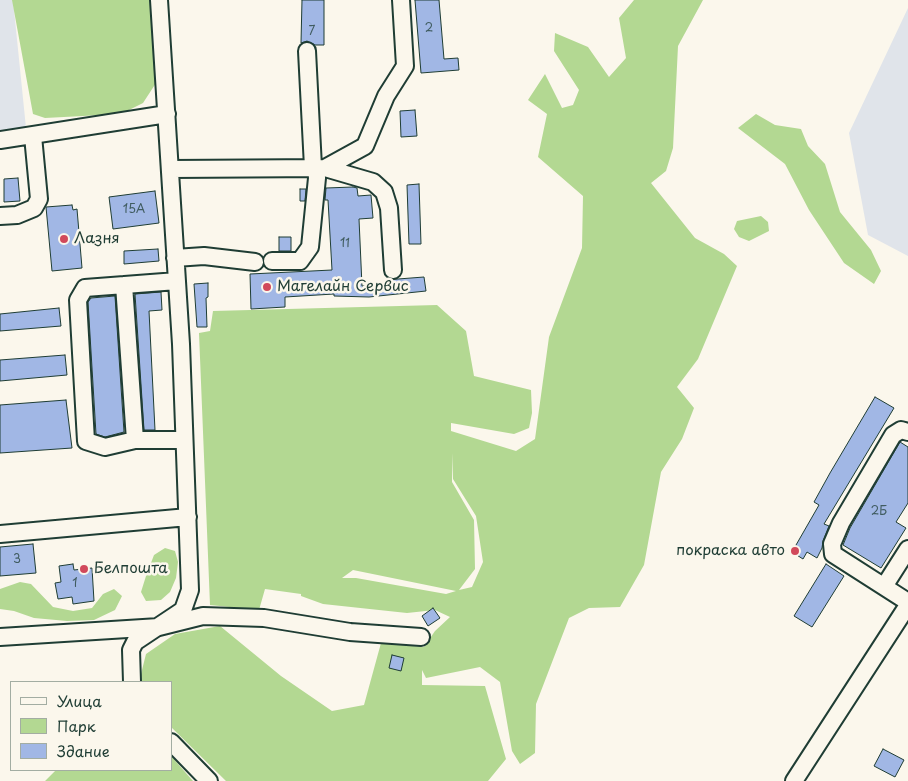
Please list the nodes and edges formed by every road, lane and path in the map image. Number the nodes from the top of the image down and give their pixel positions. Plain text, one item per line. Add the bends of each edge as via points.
1 (159, 0) edge
2 (401, 0) edge
3 (307, 51) dead end
4 (167, 114) junction
5 (33, 136) junction
6 (0, 140) edge
7 (318, 167) junction
8 (171, 169) junction
9 (0, 216) edge
10 (175, 258) junction
11 (272, 261) dead end
12 (256, 262) dead end
13 (393, 270) dead end
14 (177, 281) junction
15 (124, 285) junction
16 (908, 432) edge
17 (135, 440) junction
18 (184, 440) junction
19 (188, 517) junction
20 (0, 534) edge
21 (908, 549) edge
22 (885, 585) junction
23 (908, 603) edge
24 (159, 627) junction
25 (112, 629) junction
26 (0, 637) edge
27 (421, 638) dead end
28 (131, 650) junction
29 (132, 681) edge
30 (172, 743) edge
31 (209, 781) edge
32 (794, 781) edge

1 - 4 street
2 - 7 street via 405,66 386,96 365,146
3 - 7 street
4 - 5 street
4 - 8 street
5 - 6 street
5 - 9 street via 39,199 34,208 17,215
7 - 8 street
7 - 11 street via 310,247 300,261
7 - 13 street via 373,182 384,192 389,208
8 - 10 street
10 - 12 street via 204,256
10 - 14 street
14 - 15 street
14 - 18 street
15 - 17 street
15 - 17 street via 85,288 78,300 86,441 105,448
16 - 22 street via 901,430 893,435 832,544 833,554
17 - 18 street
18 - 19 street
19 - 20 street
19 - 24 street via 189,596 183,610
21 - 22 street
22 - 23 street
23 - 32 street
24 - 25 street
24 - 27 street via 203,616 264,618 350,632
24 - 28 street via 142,636
25 - 26 street
25 - 28 street
28 - 29 street
30 - 31 street

